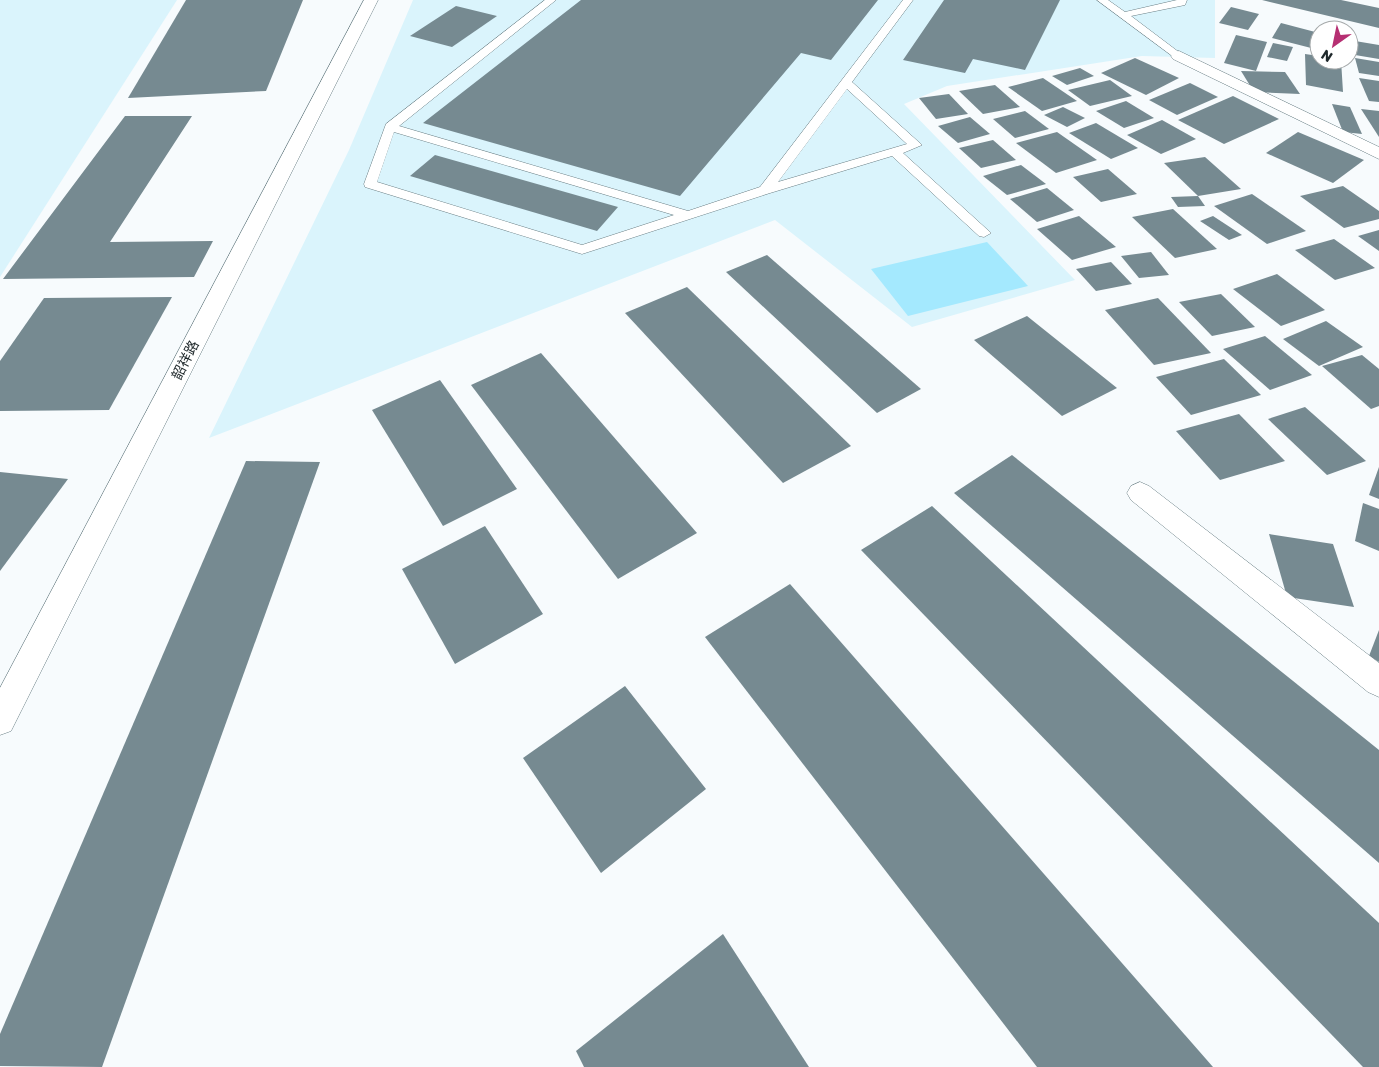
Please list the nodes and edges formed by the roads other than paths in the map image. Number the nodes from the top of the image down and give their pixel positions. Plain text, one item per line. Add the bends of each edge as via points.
1 (371, 0) edge
2 (551, 0) edge
3 (908, 0) edge
4 (1102, 0) edge
5 (1182, 0) edge
6 (1123, 15) junction
7 (1179, 56) joint
8 (846, 82) junction
9 (390, 127) junction
10 (895, 152) junction
11 (1379, 154) edge
12 (765, 190) junction
13 (688, 215) junction
14 (984, 234) dead end
15 (1140, 493) dead end
16 (1379, 682) edge
17 (0, 720) edge

1 - 17 street, 韶祥路
2 - 9 lane
3 - 8 lane
4 - 6 lane
5 - 6 lane via 1181,3
6 - 7 lane
7 - 11 street
8 - 10 lane via 916,145
8 - 12 lane
9 - 13 lane
9 - 13 lane via 370,184 582,250
10 - 12 lane
10 - 14 lane
12 - 13 lane
15 - 16 street

